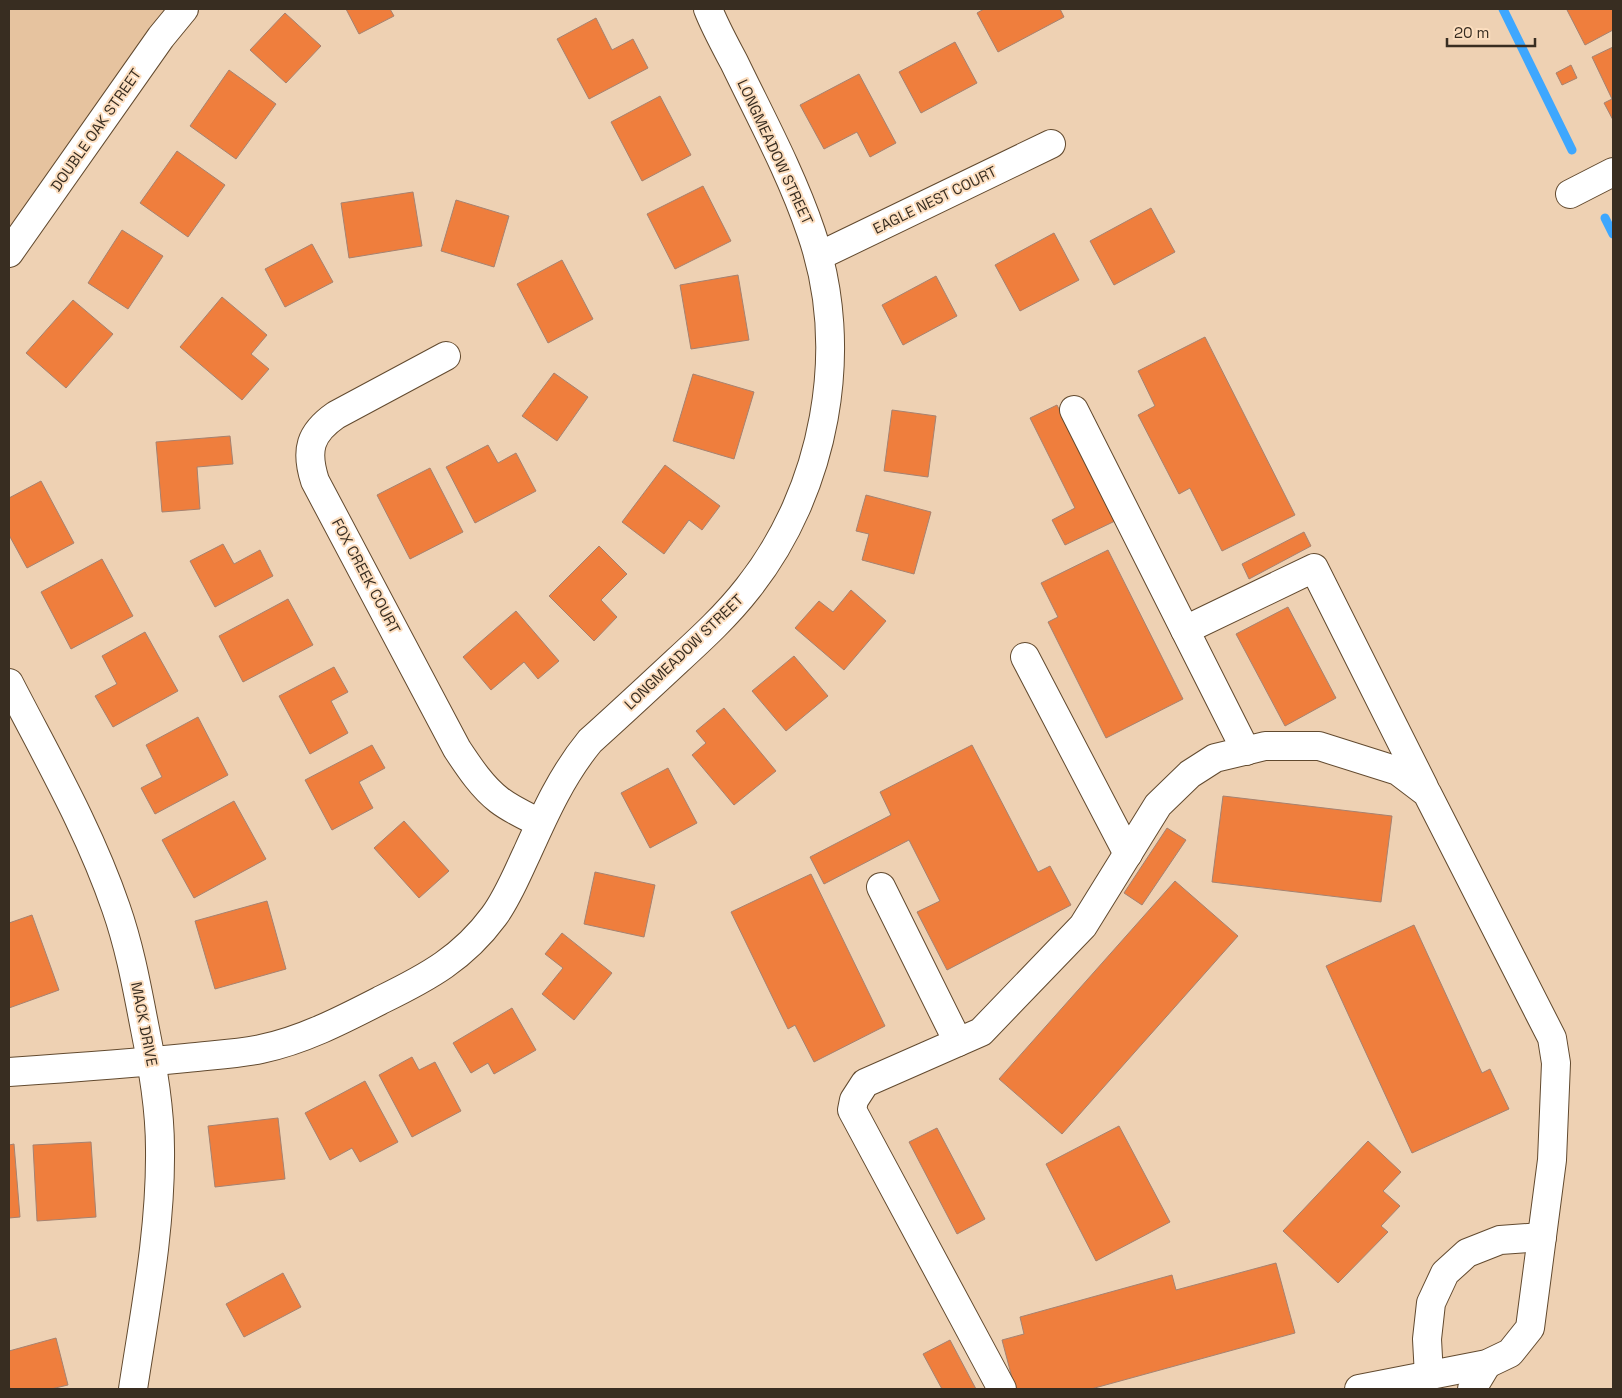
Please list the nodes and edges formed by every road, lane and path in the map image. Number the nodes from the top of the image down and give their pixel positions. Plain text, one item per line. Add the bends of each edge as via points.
1 (184, 9) edge
2 (708, 9) edge
3 (1051, 144) dead end
4 (1613, 172) edge
5 (1570, 194) dead end
6 (9, 253) edge
7 (819, 256) junction
8 (446, 356) dead end
9 (1074, 410) dead end
10 (1185, 630) junction
11 (1025, 657) dead end
12 (9, 683) edge
13 (1246, 751) junction
14 (1427, 793) junction
15 (540, 824) junction
16 (1128, 854) junction
17 (881, 887) dead end
18 (958, 1042) junction
19 (152, 1061) junction
20 (9, 1072) edge
21 (1542, 1237) junction
22 (1487, 1364) junction
23 (1429, 1376) junction
24 (1388, 1387) edge
25 (133, 1389) edge
26 (1002, 1389) edge
27 (1359, 1389) edge
28 (1472, 1389) edge

1 - 6 street, DOUBLE OAK STREET
2 - 7 street, LONGMEADOW STREET via 802,206
3 - 7 street, EAGLE NEST COURT
4 - 5 street
7 - 15 street, LONGMEADOW STREET via 829,322 828,380 817,448 795,512 765,566 747,590 706,635 578,756
8 - 15 street, FOX CREEK COURT via 325,423 312,443 311,469 457,749 498,799
9 - 10 street
10 - 13 street
10 - 14 street via 1314,568
11 - 16 street
12 - 19 street, MACK DRIVE via 102,871 128,946
13 - 14 street via 1265,746 1318,746 1398,771
13 - 16 street via 1215,758 1190,774 1158,805
14 - 21 street via 1552,1038 1556,1063 1552,1160
15 - 19 street, LONGMEADOW STREET via 509,892 494,916 468,947 427,977 340,1021 287,1042 261,1049
16 - 18 street via 1083,926 981,1032
17 - 18 street
18 - 26 street via 865,1083 854,1100 852,1110
19 - 20 street, LONGMEADOW STREET
19 - 25 street, MACK DRIVE via 159,1116 160,1180 154,1246
21 - 22 street via 1530,1328 1510,1353
21 - 23 street via 1500,1240 1467,1253 1445,1273 1431,1303 1427,1338
22 - 23 street
22 - 28 street
23 - 24 street
24 - 27 street

